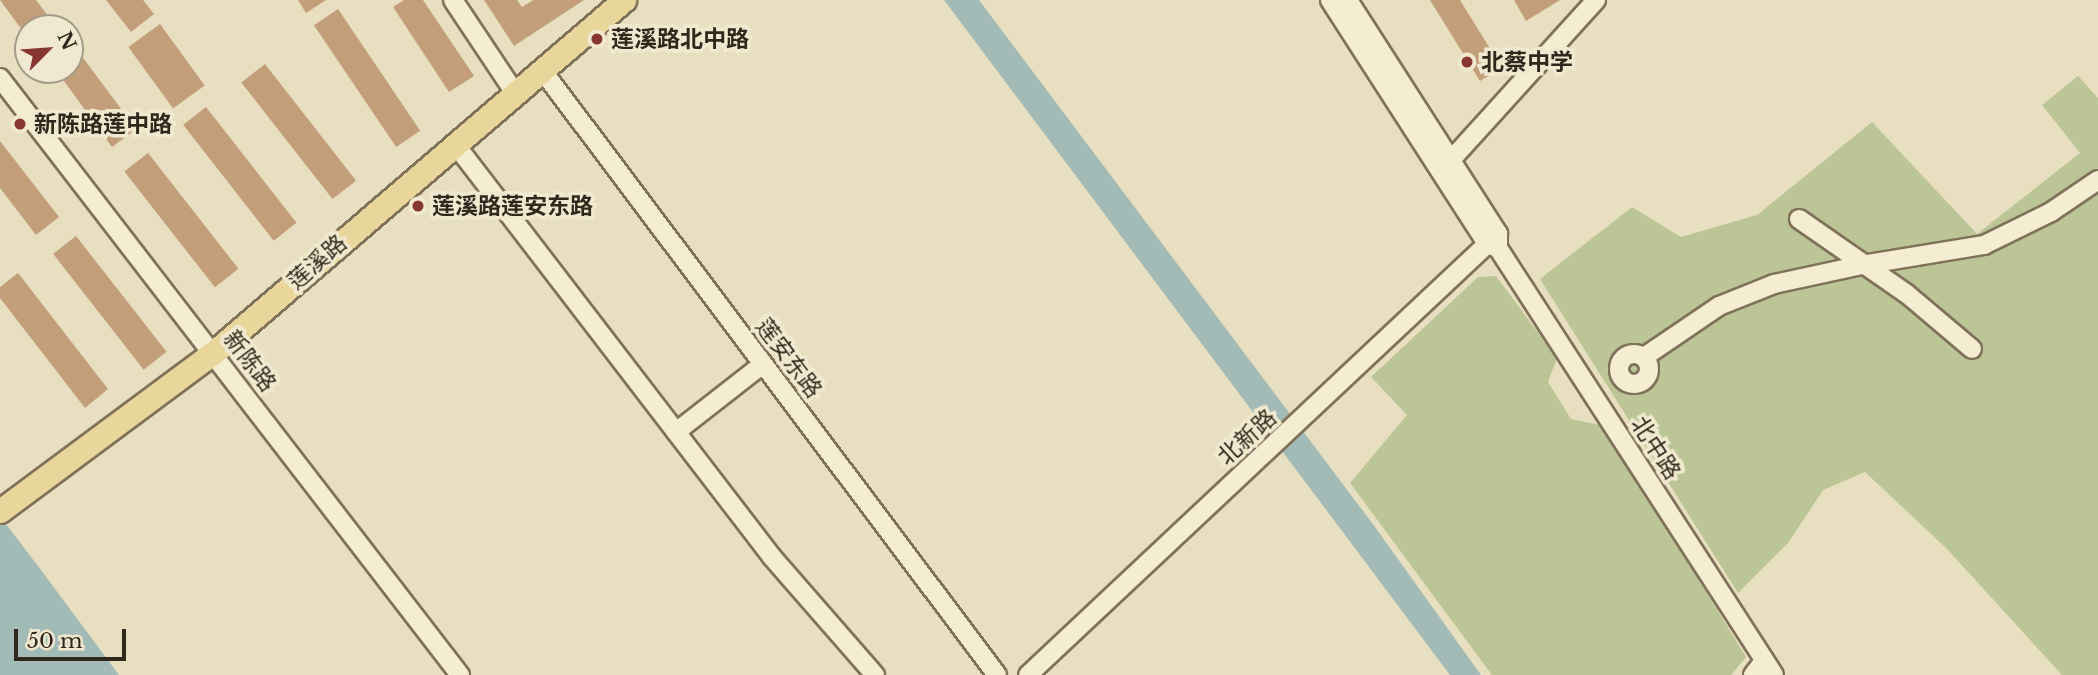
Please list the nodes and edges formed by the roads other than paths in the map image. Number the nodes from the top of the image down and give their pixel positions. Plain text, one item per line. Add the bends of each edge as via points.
1 (453, 0) edge
2 (624, 0) edge
3 (1330, 0) edge
4 (1348, 0) edge
5 (1596, 0) edge
6 (542, 70) junction
7 (0, 78) edge
8 (515, 93) junction
9 (455, 144) junction
10 (1451, 160) junction
11 (2098, 180) edge
12 (1799, 219) dead end
13 (1494, 242) junction
14 (1862, 265) junction
15 (1972, 349) dead end
16 (213, 353) junction
17 (763, 364) junction
18 (1593, 395) junction
19 (676, 432) junction
20 (0, 511) edge
21 (1769, 668) edge
22 (460, 675) edge
23 (875, 675) edge
24 (997, 675) edge
25 (1028, 675) edge
26 (1753, 675) edge

1 - 8 street
2 - 6 main road, 莲溪路
3 - 13 street, 北中路
4 - 10 street, 北中路
5 - 10 street
6 - 8 main road, 莲溪路
6 - 17 street, 莲安东路
7 - 16 street, 新陈路
8 - 9 main road, 莲溪路
9 - 16 main road, 莲溪路
9 - 19 street
10 - 13 street, 北中路
11 - 14 street via 2051,212 1984,245
12 - 14 street
13 - 18 street, 北中路
13 - 25 street, 北新路
14 - 15 street via 1907,294
14 - 18 street via 1774,284 1719,306 1644,357 1647,377 1639,386 1620,378
16 - 20 main road, 莲溪路
16 - 22 street, 新陈路
17 - 19 street
17 - 24 street, 莲安东路
18 - 21 street, 北中路
19 - 23 street via 796,586
21 - 26 street

